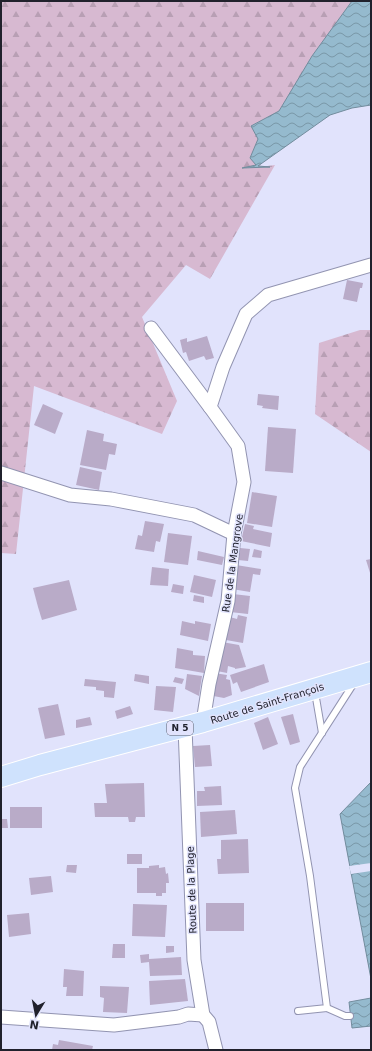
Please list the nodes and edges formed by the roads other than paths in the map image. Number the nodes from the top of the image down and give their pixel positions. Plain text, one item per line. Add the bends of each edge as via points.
1 (371, 264) edge
2 (151, 328) dead end
3 (210, 406) junction
4 (1, 473) edge
5 (234, 534) junction
6 (365, 674) edge
7 (314, 689) junction
8 (194, 725) junction
9 (322, 733) junction
10 (1, 777) edge
11 (327, 1008) junction
12 (298, 1011) dead end
13 (204, 1015) junction
14 (350, 1016) dead end
15 (1, 1017) edge
16 (216, 1050) edge

1 - 3 street via 268,295 246,314 223,367
2 - 3 street, Rue de la Mangrove
3 - 5 street, Rue de la Mangrove via 238,446 244,482
4 - 5 street via 70,495 111,498 194,516
5 - 8 street, Rue de la Mangrove via 228,601 209,684
6 - 7 main road, Route de Saint-François / N 5
6 - 9 lane
7 - 8 main road, Route de Saint-François / N 5
7 - 9 lane
8 - 10 main road, Route de Saint-François / N 5
8 - 13 street, Route de la Plage via 194,960
9 - 11 lane via 300,767 295,788 310,876
11 - 12 lane
11 - 14 lane
13 - 15 street via 188,1014 114,1024
13 - 16 street, Route de la Plage via 209,1022

